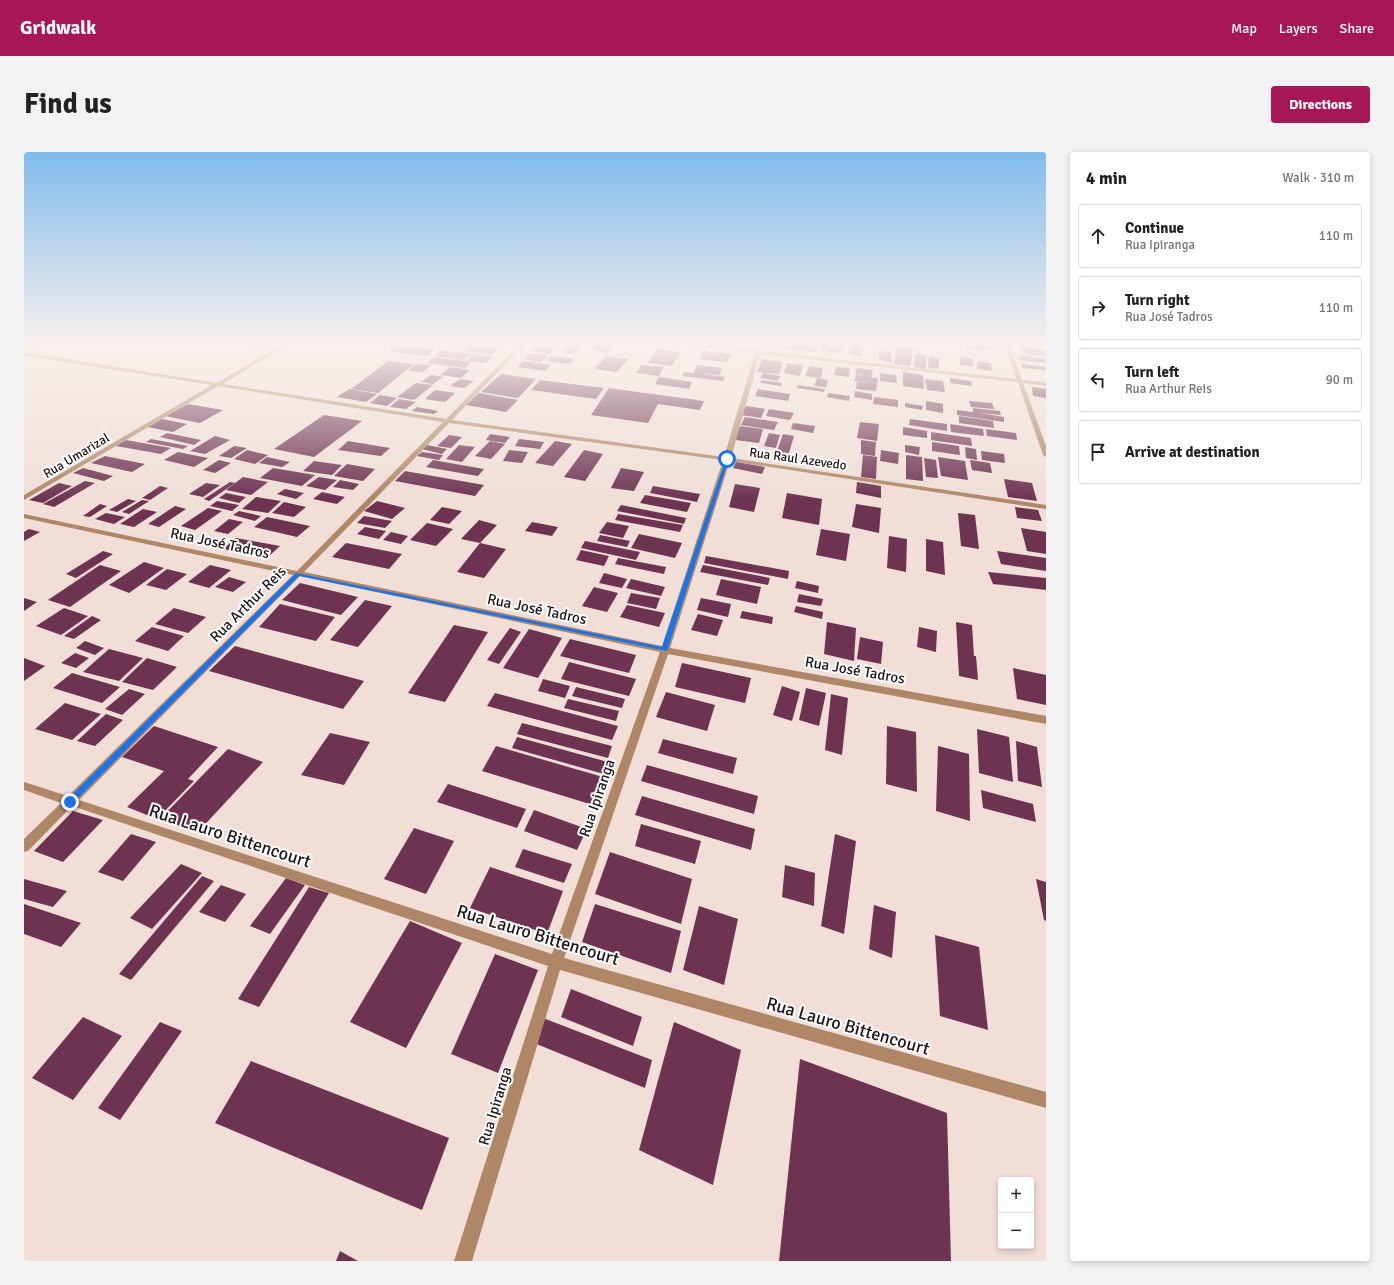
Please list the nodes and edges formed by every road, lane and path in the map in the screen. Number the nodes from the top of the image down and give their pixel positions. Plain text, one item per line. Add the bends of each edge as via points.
1 (196, 397) edge
2 (297, 397) edge
3 (471, 397) edge
4 (745, 397) edge
5 (1025, 397) edge
6 (447, 421) junction
7 (1046, 455) edge
8 (727, 459) junction
9 (24, 498) edge
10 (1046, 507) edge
11 (24, 516) edge
12 (298, 574) junction
13 (665, 650) junction
14 (1046, 720) edge
15 (24, 786) edge
16 (70, 802) junction
17 (24, 847) edge
18 (556, 962) junction
19 (1046, 1100) edge
20 (463, 1261) edge

1 - 9 street, Rua Umarizal
2 - 6 street, Rua Raul Azevedo
3 - 6 street, Rua Arthur Reis
4 - 8 street, Rua Ipiranga
5 - 7 street
6 - 8 street, Rua Raul Azevedo
6 - 12 street, Rua Arthur Reis
8 - 10 street, Rua Raul Azevedo
8 - 13 street, Rua Ipiranga
11 - 12 street, Rua José Tadros
12 - 13 street, Rua José Tadros
12 - 16 street, Rua Arthur Reis
13 - 14 street, Rua José Tadros
13 - 18 street, Rua Ipiranga
15 - 16 street, Rua Lauro Bittencourt
16 - 17 street, Rua Arthur Reis
16 - 18 street, Rua Lauro Bittencourt
18 - 19 street, Rua Lauro Bittencourt
18 - 20 street, Rua Ipiranga

